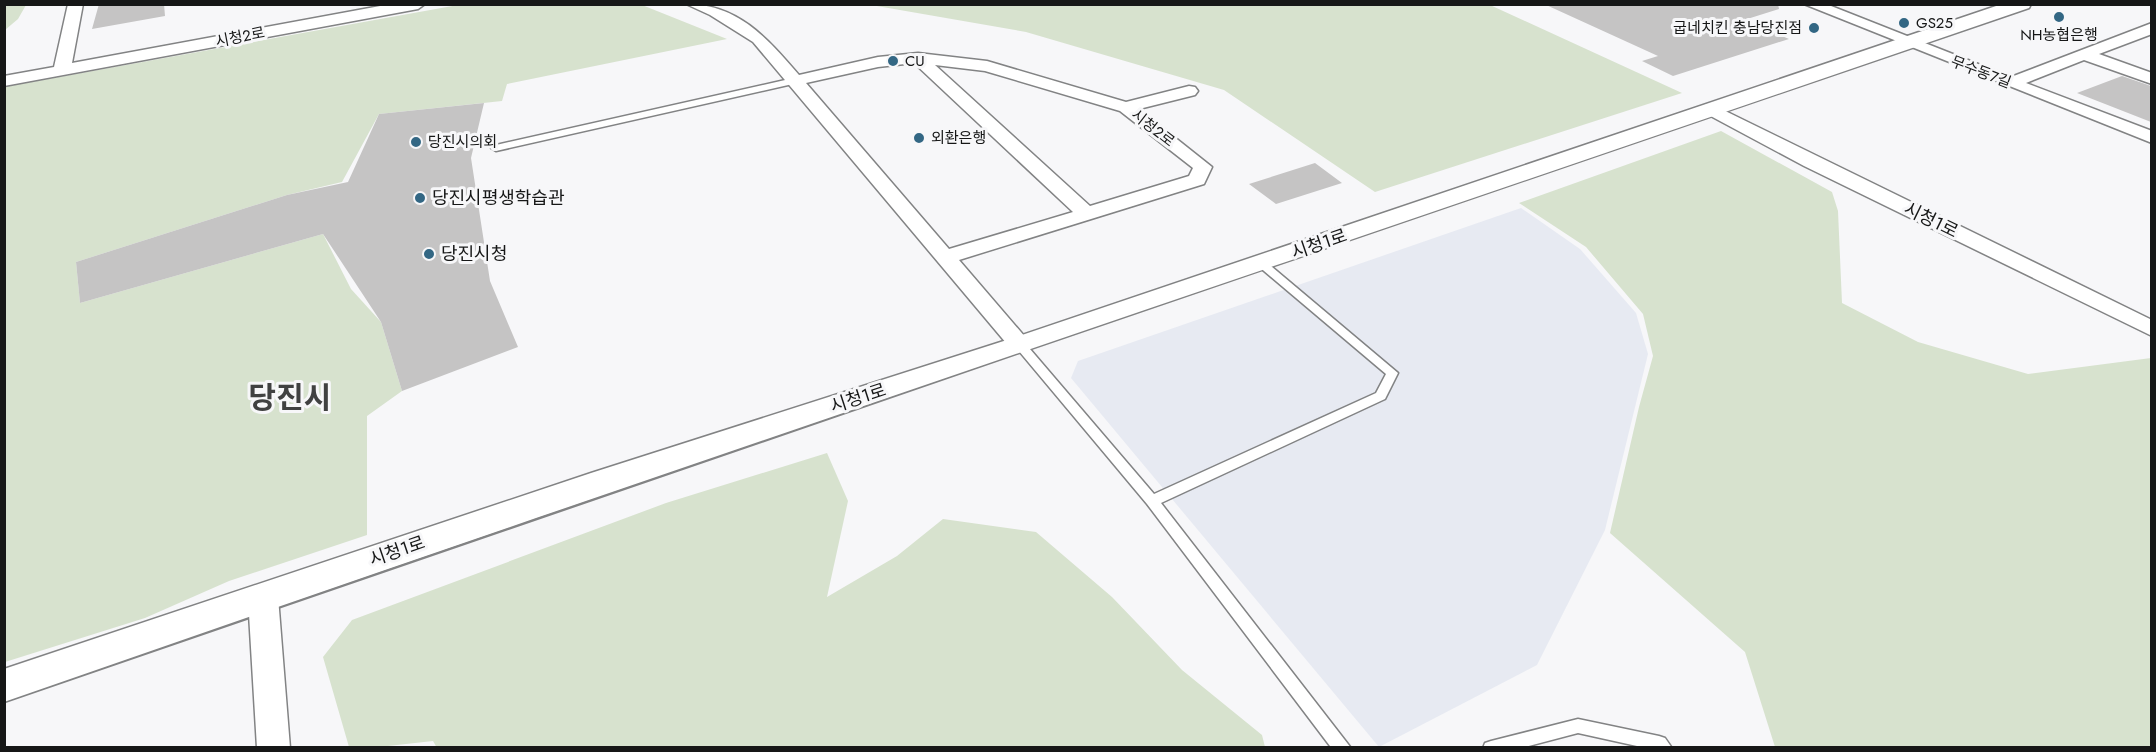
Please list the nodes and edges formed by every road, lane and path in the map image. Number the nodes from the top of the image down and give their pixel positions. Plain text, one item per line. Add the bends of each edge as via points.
1 (76, 4) edge
2 (418, 4) edge
3 (693, 4) edge
4 (2022, 4) edge
5 (1817, 5) edge
6 (348, 11) edge
7 (2151, 28) edge
8 (2144, 37) edge
9 (1911, 45) junction
10 (2085, 55) junction
11 (918, 58) junction
12 (987, 66) junction
13 (62, 70) junction
14 (936, 74) junction
15 (2151, 79) edge
16 (4, 81) edge
17 (794, 81) junction
18 (2010, 83) junction
19 (1189, 91) dead end
20 (1126, 107) junction
21 (1711, 109) junction
22 (2151, 138) edge
23 (496, 148) dead end
24 (1086, 213) junction
25 (945, 257) junction
26 (1261, 264) junction
27 (2151, 329) edge
28 (1020, 345) junction
29 (1152, 501) junction
30 (263, 597) junction
31 (4, 686) edge
32 (274, 747) edge
33 (1343, 747) edge
34 (1491, 747) edge
35 (1664, 747) edge

1 - 13 street
2 - 6 street, 시청2로
3 - 17 street via 715,12 759,39
4 - 9 street, 시청1로
5 - 9 street, 무수동7길
6 - 13 street, 시청2로
7 - 8 street
8 - 10 street
9 - 18 street, 무수동7길
9 - 21 street, 시청1로
10 - 15 street
10 - 18 street
11 - 12 street, 시청2로
11 - 14 street
11 - 17 street, 시청2로 via 878,62
12 - 14 street via 954,66 936,70
12 - 20 street, 시청2로
13 - 16 street, 시청2로
14 - 24 street
17 - 23 lane
17 - 25 street
18 - 22 street, 무수동7길
19 - 20 street
20 - 24 street, 시청2로 via 1203,167 1197,180
21 - 26 street, 시청1로
21 - 27 street, 시청1로
24 - 25 street, 시청2로
25 - 28 street
26 - 28 street, 시청1로
26 - 29 lane via 1392,373 1382,396
28 - 29 lane
28 - 30 street, 시청1로
29 - 33 lane
30 - 31 street, 시청1로
30 - 32 street
34 - 35 lane via 1578,726

